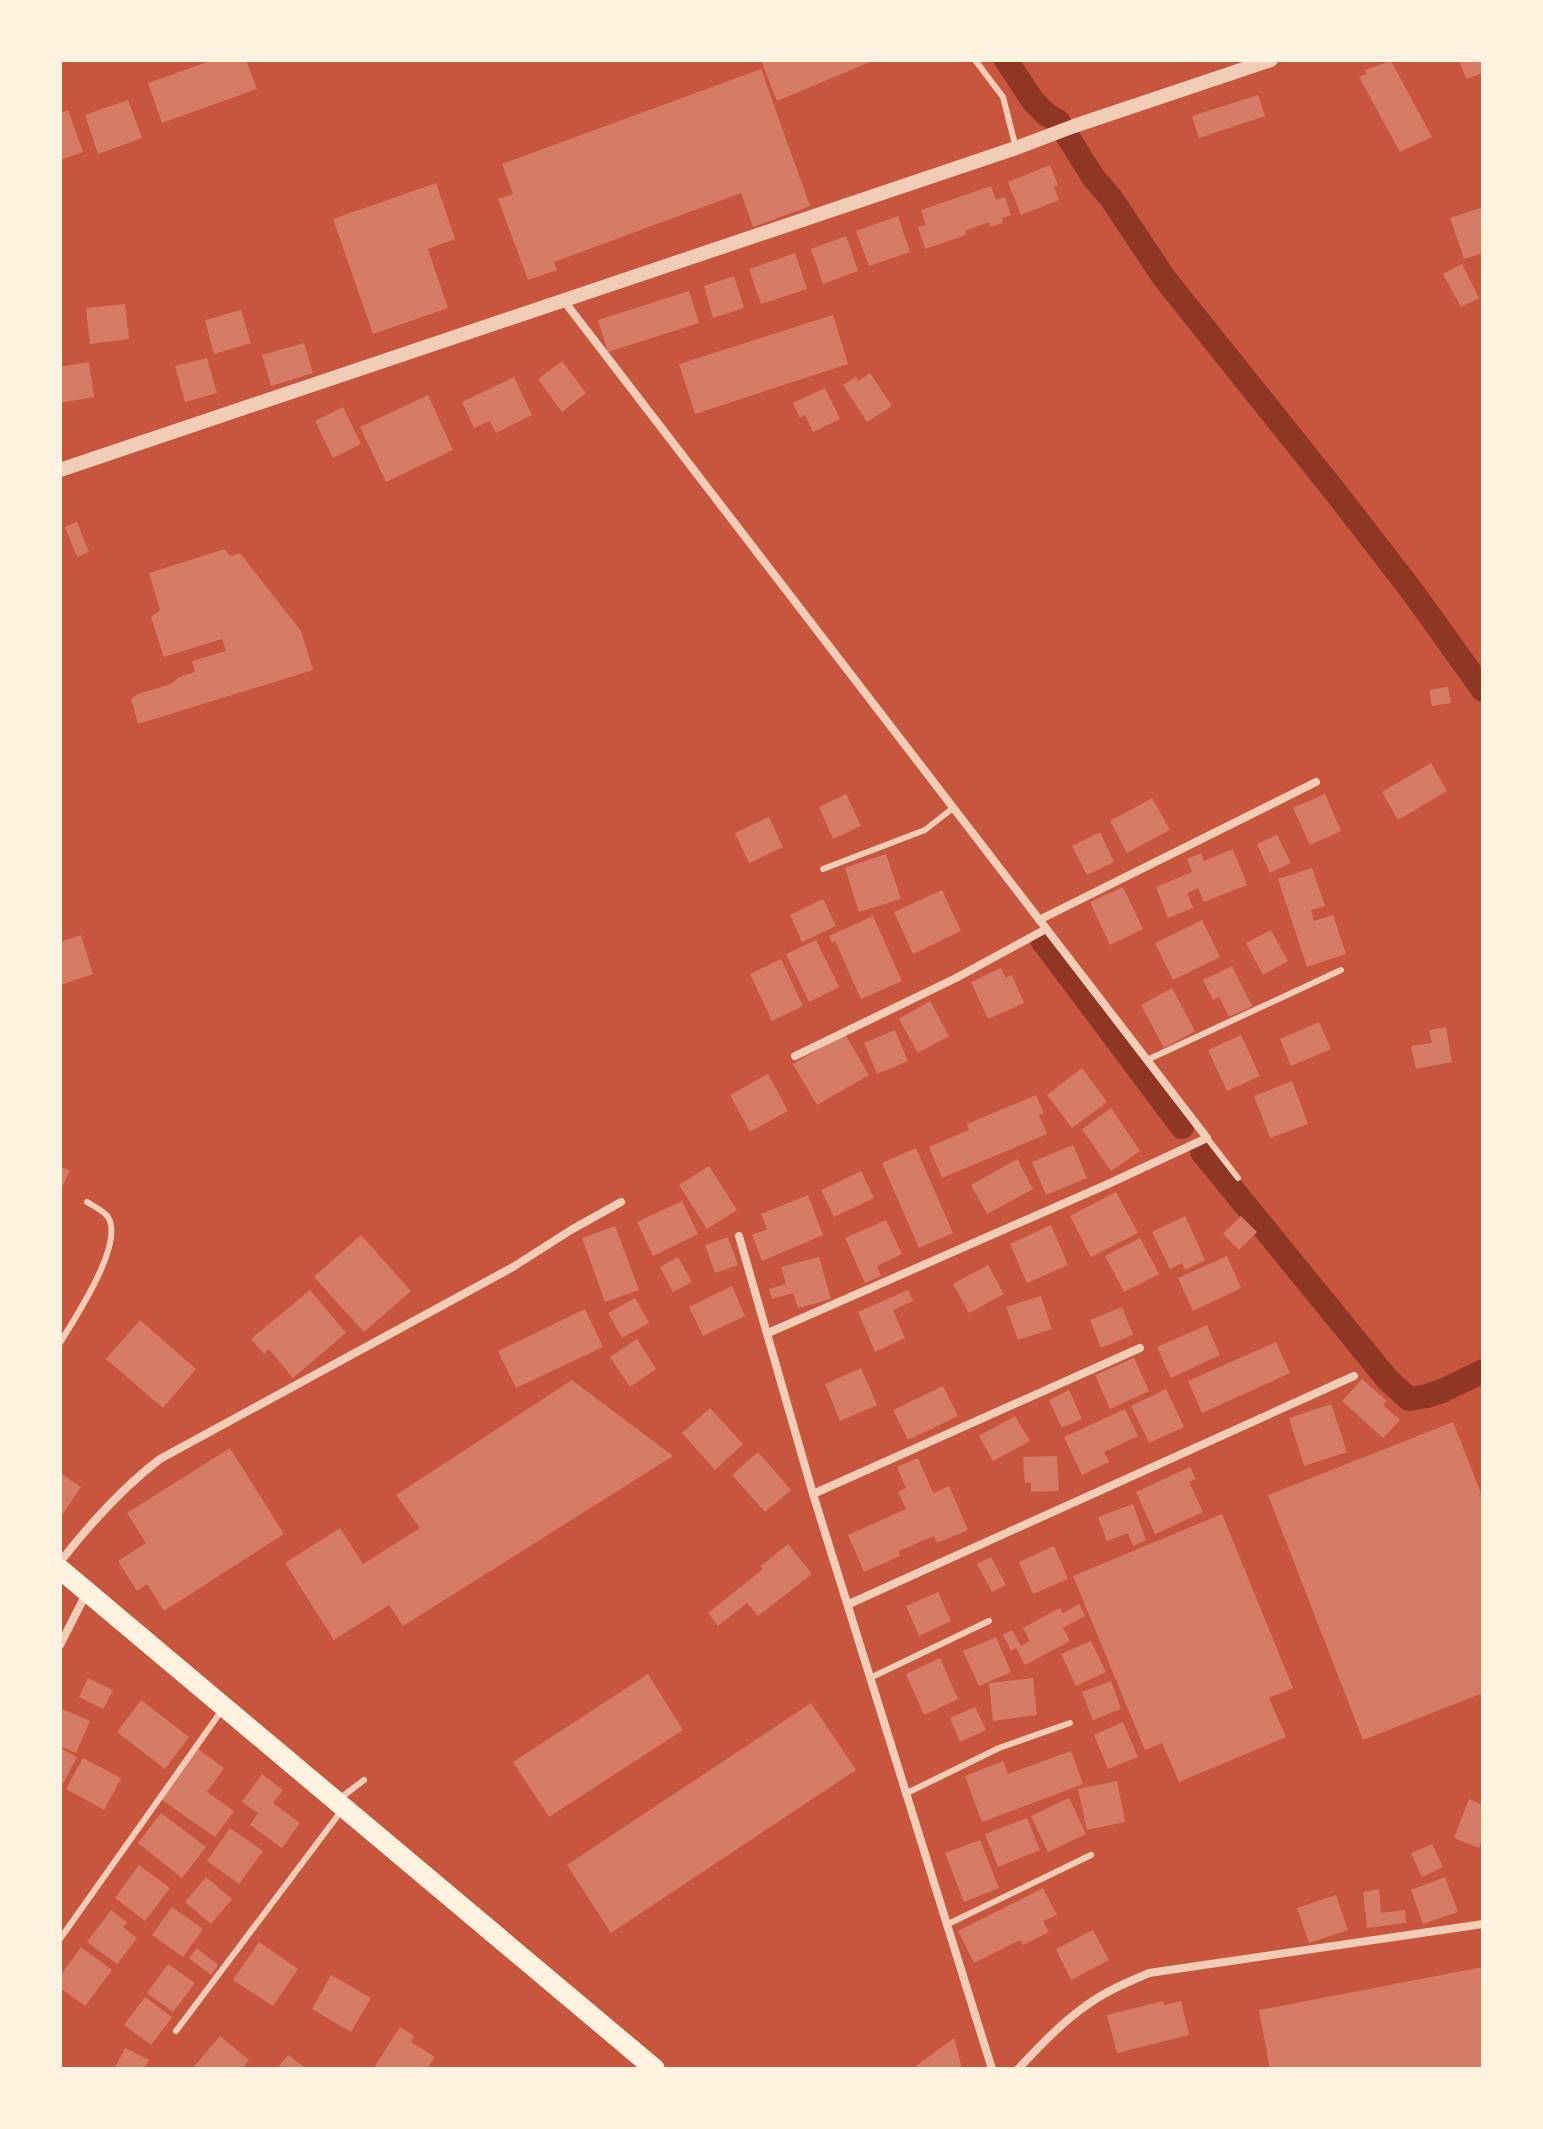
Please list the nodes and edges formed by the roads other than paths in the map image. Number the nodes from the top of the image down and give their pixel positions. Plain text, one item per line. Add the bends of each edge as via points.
1 (975, 60) edge
2 (1271, 60) edge
3 (1016, 148) junction
4 (563, 300) junction
5 (60, 470) edge
6 (1316, 782) dead end
7 (953, 808) junction
8 (823, 869) dead end
9 (1039, 920) junction
10 (1046, 929) junction
11 (1341, 970) dead end
12 (795, 1056) dead end
13 (1147, 1060) junction
14 (1207, 1138) junction
15 (1238, 1178) dead end
16 (87, 1202) dead end
17 (621, 1202) dead end
18 (739, 1236) dead end
19 (768, 1333) junction
20 (60, 1343) edge
21 (1140, 1348) dead end
22 (1354, 1376) dead end
23 (813, 1494) junction
24 (60, 1562) edge
25 (60, 1569) edge
26 (87, 1592) junction
27 (849, 1604) junction
28 (989, 1621) dead end
29 (60, 1645) edge
30 (870, 1678) junction
31 (224, 1708) junction
32 (1070, 1723) dead end
33 (364, 1780) dead end
34 (905, 1794) junction
35 (340, 1804) junction
36 (1091, 1855) dead end
37 (1483, 1924) edge
38 (946, 1925) junction
39 (60, 1939) edge
40 (176, 2031) dead end
41 (655, 2069) edge
42 (992, 2069) edge
43 (1018, 2069) edge

1 - 3 lane via 1003,97
2 - 3 street
3 - 4 street
4 - 5 street
4 - 7 street
6 - 9 street
7 - 8 lane via 925,830
7 - 9 street
9 - 10 street
10 - 12 street
10 - 13 street
11 - 13 lane
13 - 14 street
14 - 15 lane
14 - 19 street
16 - 20 lane via 108,1217 112,1232 105,1265
17 - 24 street via 513,1267 160,1459
18 - 19 street
19 - 23 street
21 - 23 street
22 - 27 street
23 - 27 street
25 - 26 main road
26 - 29 street
26 - 31 main road
27 - 30 street
28 - 30 lane
30 - 34 street
31 - 35 main road
31 - 39 lane
32 - 34 lane via 999,1748
33 - 35 lane
34 - 38 street
35 - 40 lane
35 - 41 main road
36 - 38 lane
37 - 43 street via 1149,1973 1086,2005
38 - 42 street

